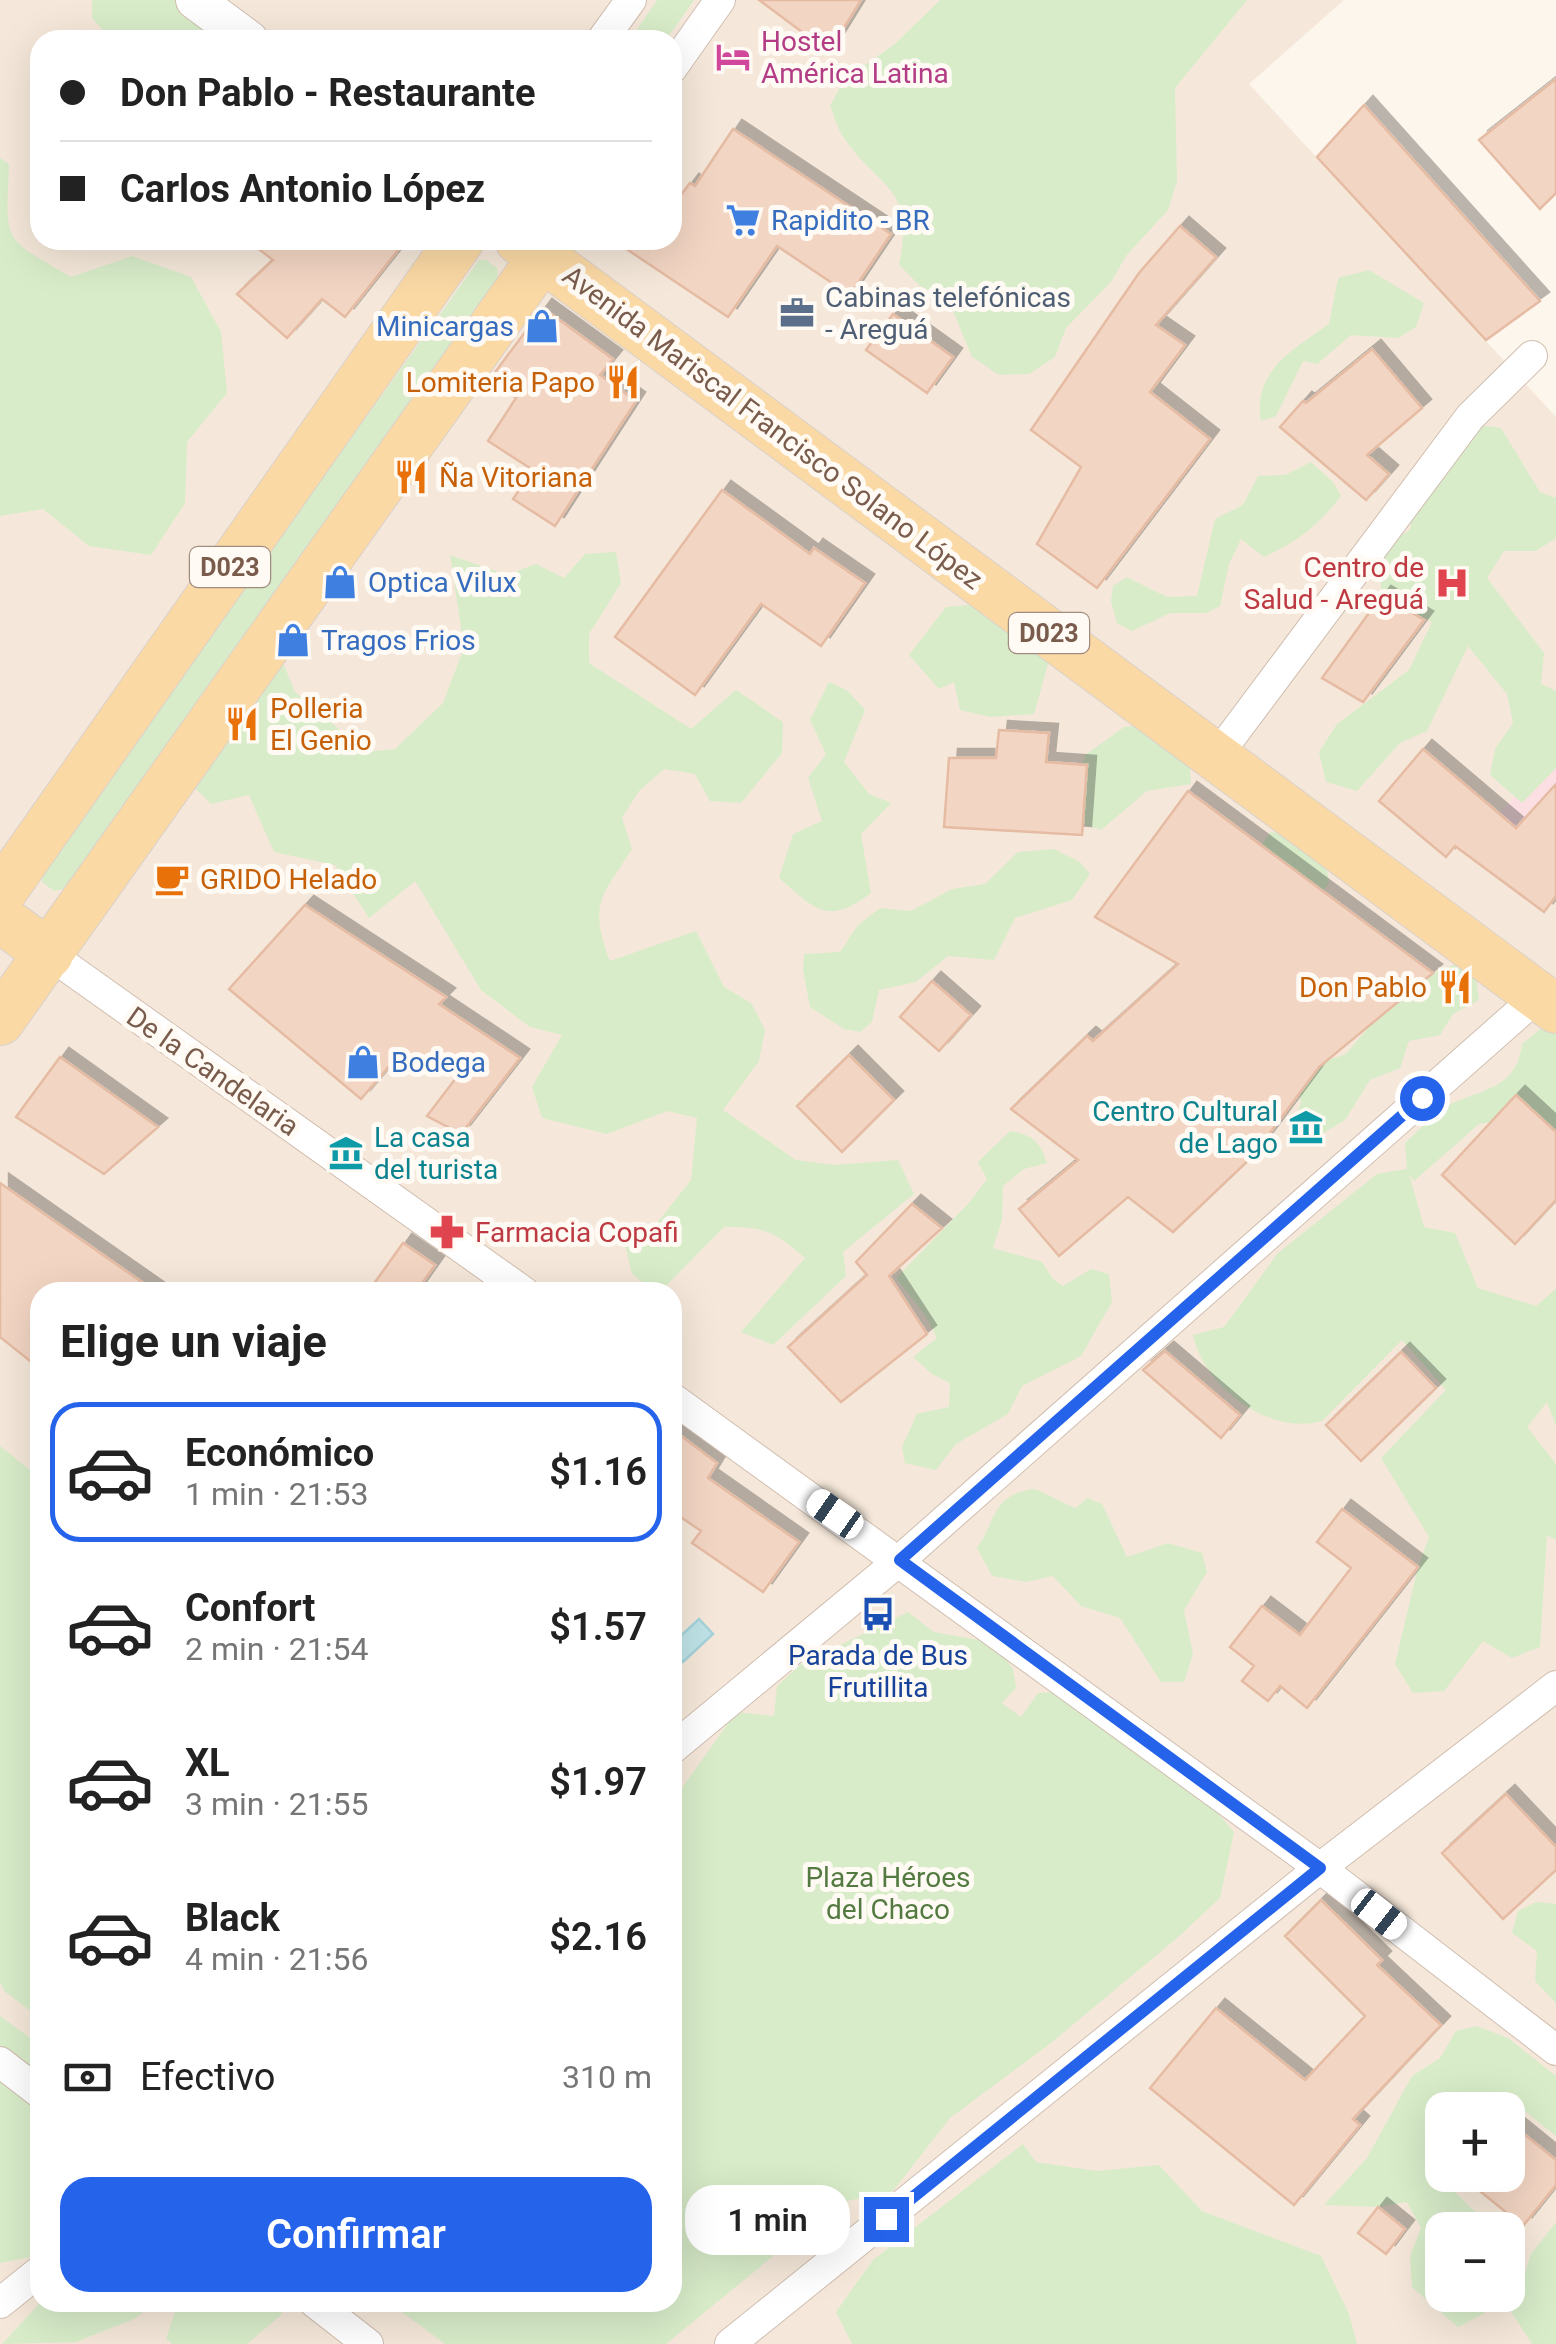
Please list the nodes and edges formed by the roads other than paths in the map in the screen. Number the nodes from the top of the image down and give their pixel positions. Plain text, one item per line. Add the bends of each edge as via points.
1 (195, 0) edge
2 (631, 0) edge
3 (720, 0) edge
4 (235, 30) edge
5 (609, 30) edge
6 (682, 54) edge
7 (453, 250) edge
8 (536, 250) edge
9 (544, 250) edge
10 (1532, 356) dead end
11 (1216, 757) junction
12 (0, 895) edge
13 (0, 918) edge
14 (49, 954) junction
15 (1547, 1002) edge
16 (0, 1021) edge
17 (510, 1282) edge
18 (682, 1405) edge
19 (900, 1560) junction
20 (1556, 1686) edge
21 (682, 1741) edge
22 (1320, 1868) junction
23 (1556, 2050) edge
24 (0, 2062) edge
25 (30, 2085) edge
26 (30, 2280) edge
27 (0, 2304) edge
28 (327, 2312) edge
29 (368, 2344) edge
30 (730, 2344) edge

1 - 4 street
2 - 5 street
3 - 6 street
7 - 12 main road, D023
8 - 14 main road, D023
9 - 11 main road, Avenida Mariscal Francisco Solano López / D023
10 - 11 street via 1470,417
11 - 15 main road, Avenida Mariscal Francisco Solano López / D023
13 - 14 main road
14 - 16 main road
14 - 17 street, De la Candelaria
15 - 19 street
18 - 19 street
19 - 21 street
19 - 22 street
20 - 22 street
22 - 23 street
22 - 30 street
24 - 25 street
26 - 27 street
28 - 29 street

